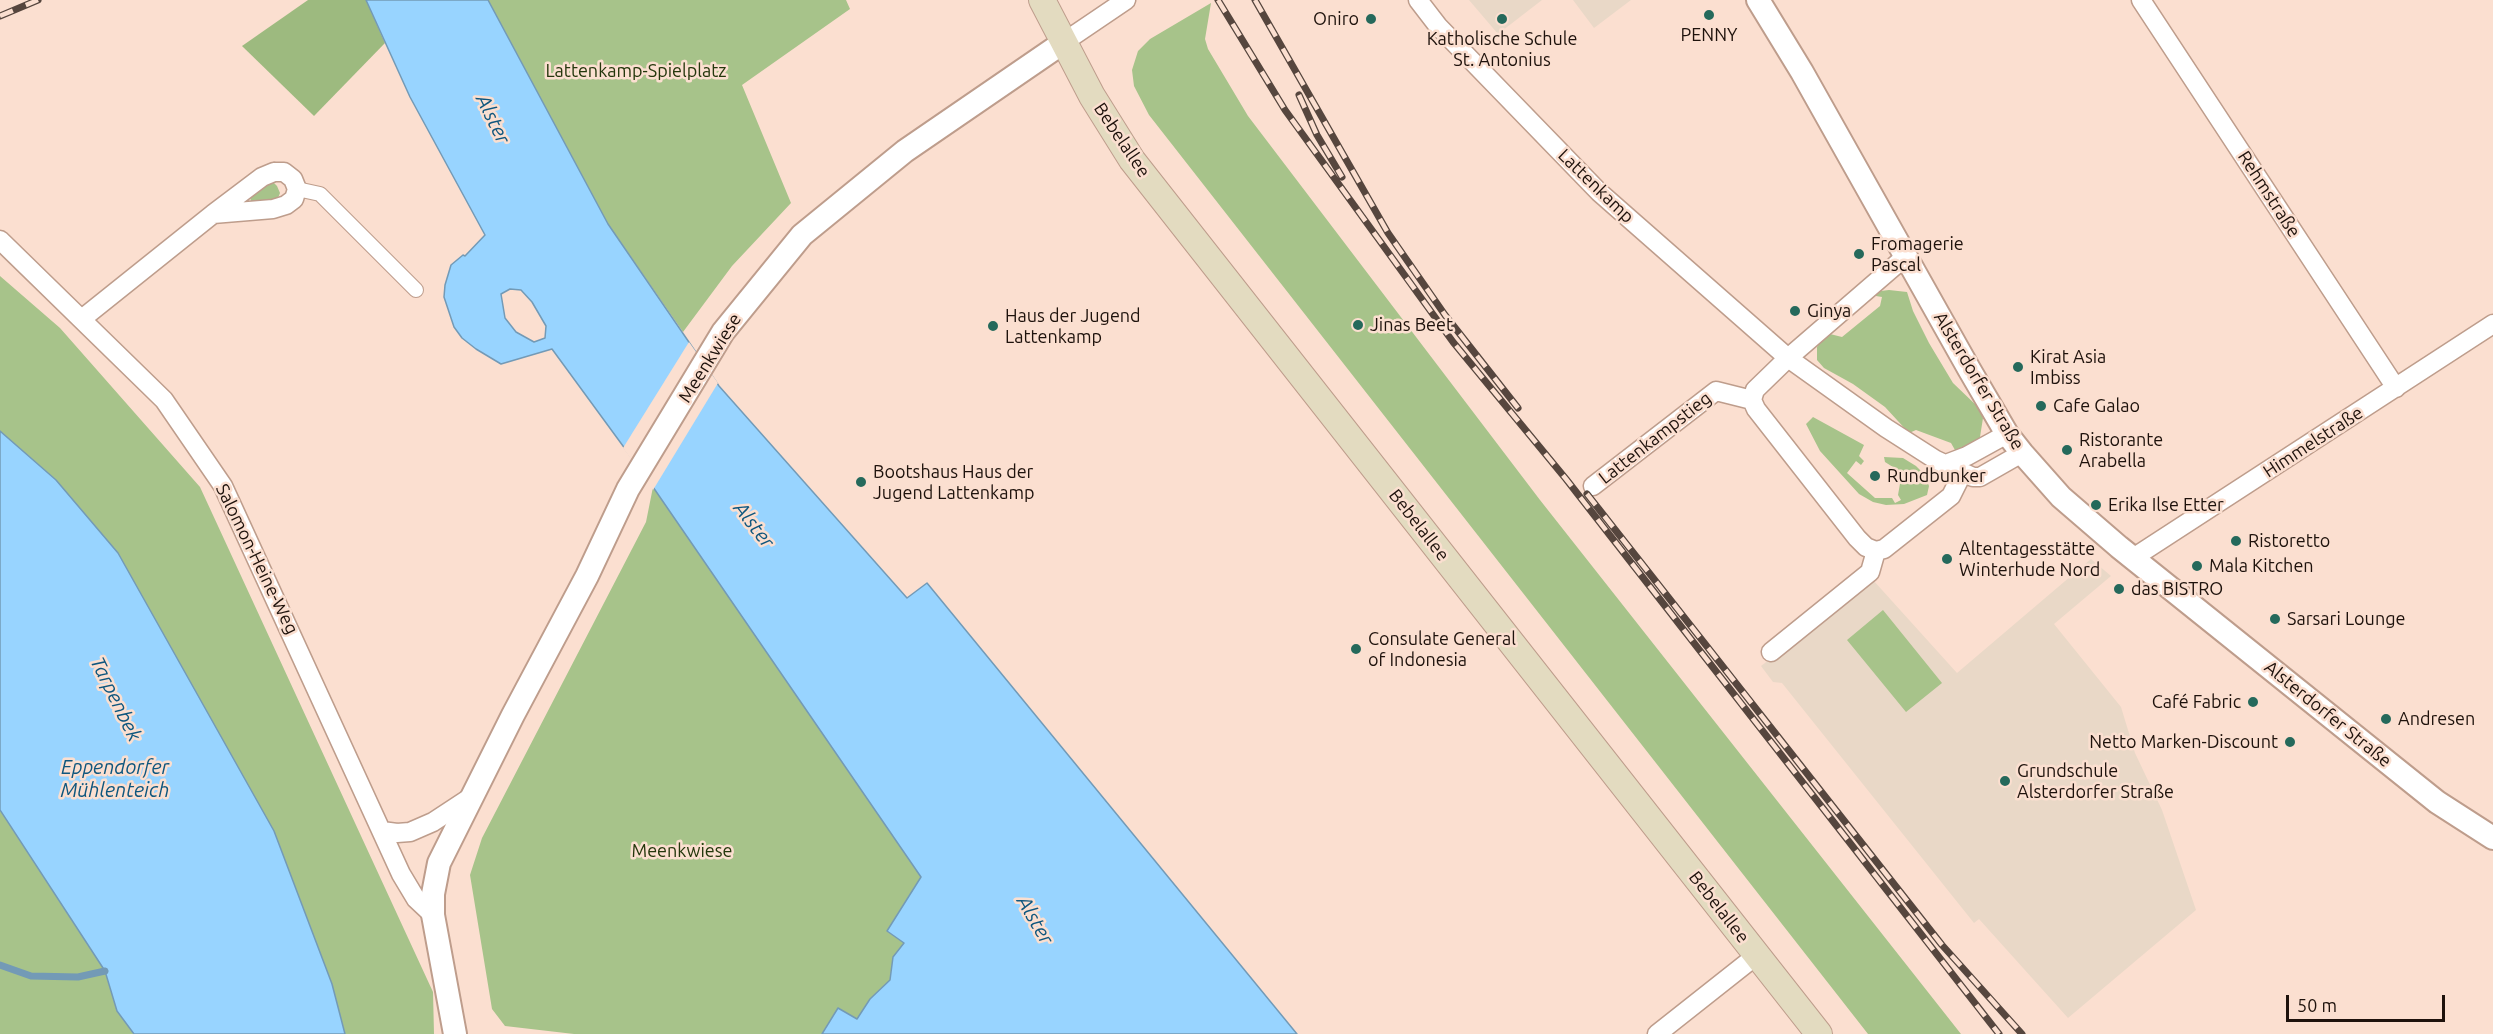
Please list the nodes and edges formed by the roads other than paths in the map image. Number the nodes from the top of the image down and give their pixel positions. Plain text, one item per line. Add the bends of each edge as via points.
1 (1042, 0) edge
2 (1126, 0) edge
3 (1418, 0) edge
4 (2141, 0) edge
5 (1766, 2) edge
6 (1064, 42) junction
7 (297, 189) junction
8 (213, 213) junction
9 (0, 240) edge
10 (1905, 256) junction
11 (416, 290) dead end
12 (83, 318) junction
13 (2493, 324) edge
14 (1788, 358) junction
15 (2396, 388) junction
16 (1752, 400) junction
17 (2007, 434) junction
18 (2022, 453) junction
19 (1954, 468) junction
20 (1593, 486) dead end
21 (1876, 551) junction
22 (2133, 558) junction
23 (1771, 652) dead end
24 (471, 797) junction
25 (382, 831) junction
26 (2493, 838) edge
27 (433, 915) junction
28 (1757, 955) junction
29 (455, 1034) edge
30 (1657, 1034) edge
31 (1819, 1034) edge

1 - 6 main road, Bebelallee
2 - 6 street, Meenkwiese
3 - 14 street, Lattenkamp via 1438,26 1599,192
4 - 15 street, Rehmstraße
5 - 10 street, Alsterdorfer Straße
6 - 24 street, Meenkwiese via 905,150 802,235 742,307 639,471
6 - 28 main road, Bebelallee via 1132,160
7 - 8 street via 294,199 279,207
7 - 8 street via 284,172 274,172
7 - 11 street via 320,194
8 - 12 street
9 - 12 street, Salomon-Heine-Weg
10 - 14 street
10 - 17 street, Alsterdorfer Straße
12 - 25 street, Salomon-Heine-Weg via 164,400 223,486
13 - 15 street, Himmelstraße
14 - 16 street via 1755,390
14 - 19 street, Lattenkamp via 1886,428
15 - 22 street, Himmelstraße
16 - 20 street, Lattenkampstieg via 1716,391
16 - 21 street via 1857,538
17 - 18 street, Alsterdorfer Straße
17 - 19 street via 1966,456
18 - 19 street via 1980,477
18 - 22 street, Alsterdorfer Straße via 2061,496
19 - 21 street via 1952,496 1884,549
21 - 23 street via 1870,572
22 - 26 street, Alsterdorfer Straße via 2437,802
24 - 25 street via 410,832
24 - 27 street, Meenkwiese via 439,862
25 - 27 street, Salomon-Heine-Weg via 410,891
27 - 29 street, Meenkwiese
28 - 30 street
28 - 31 main road, Bebelallee

